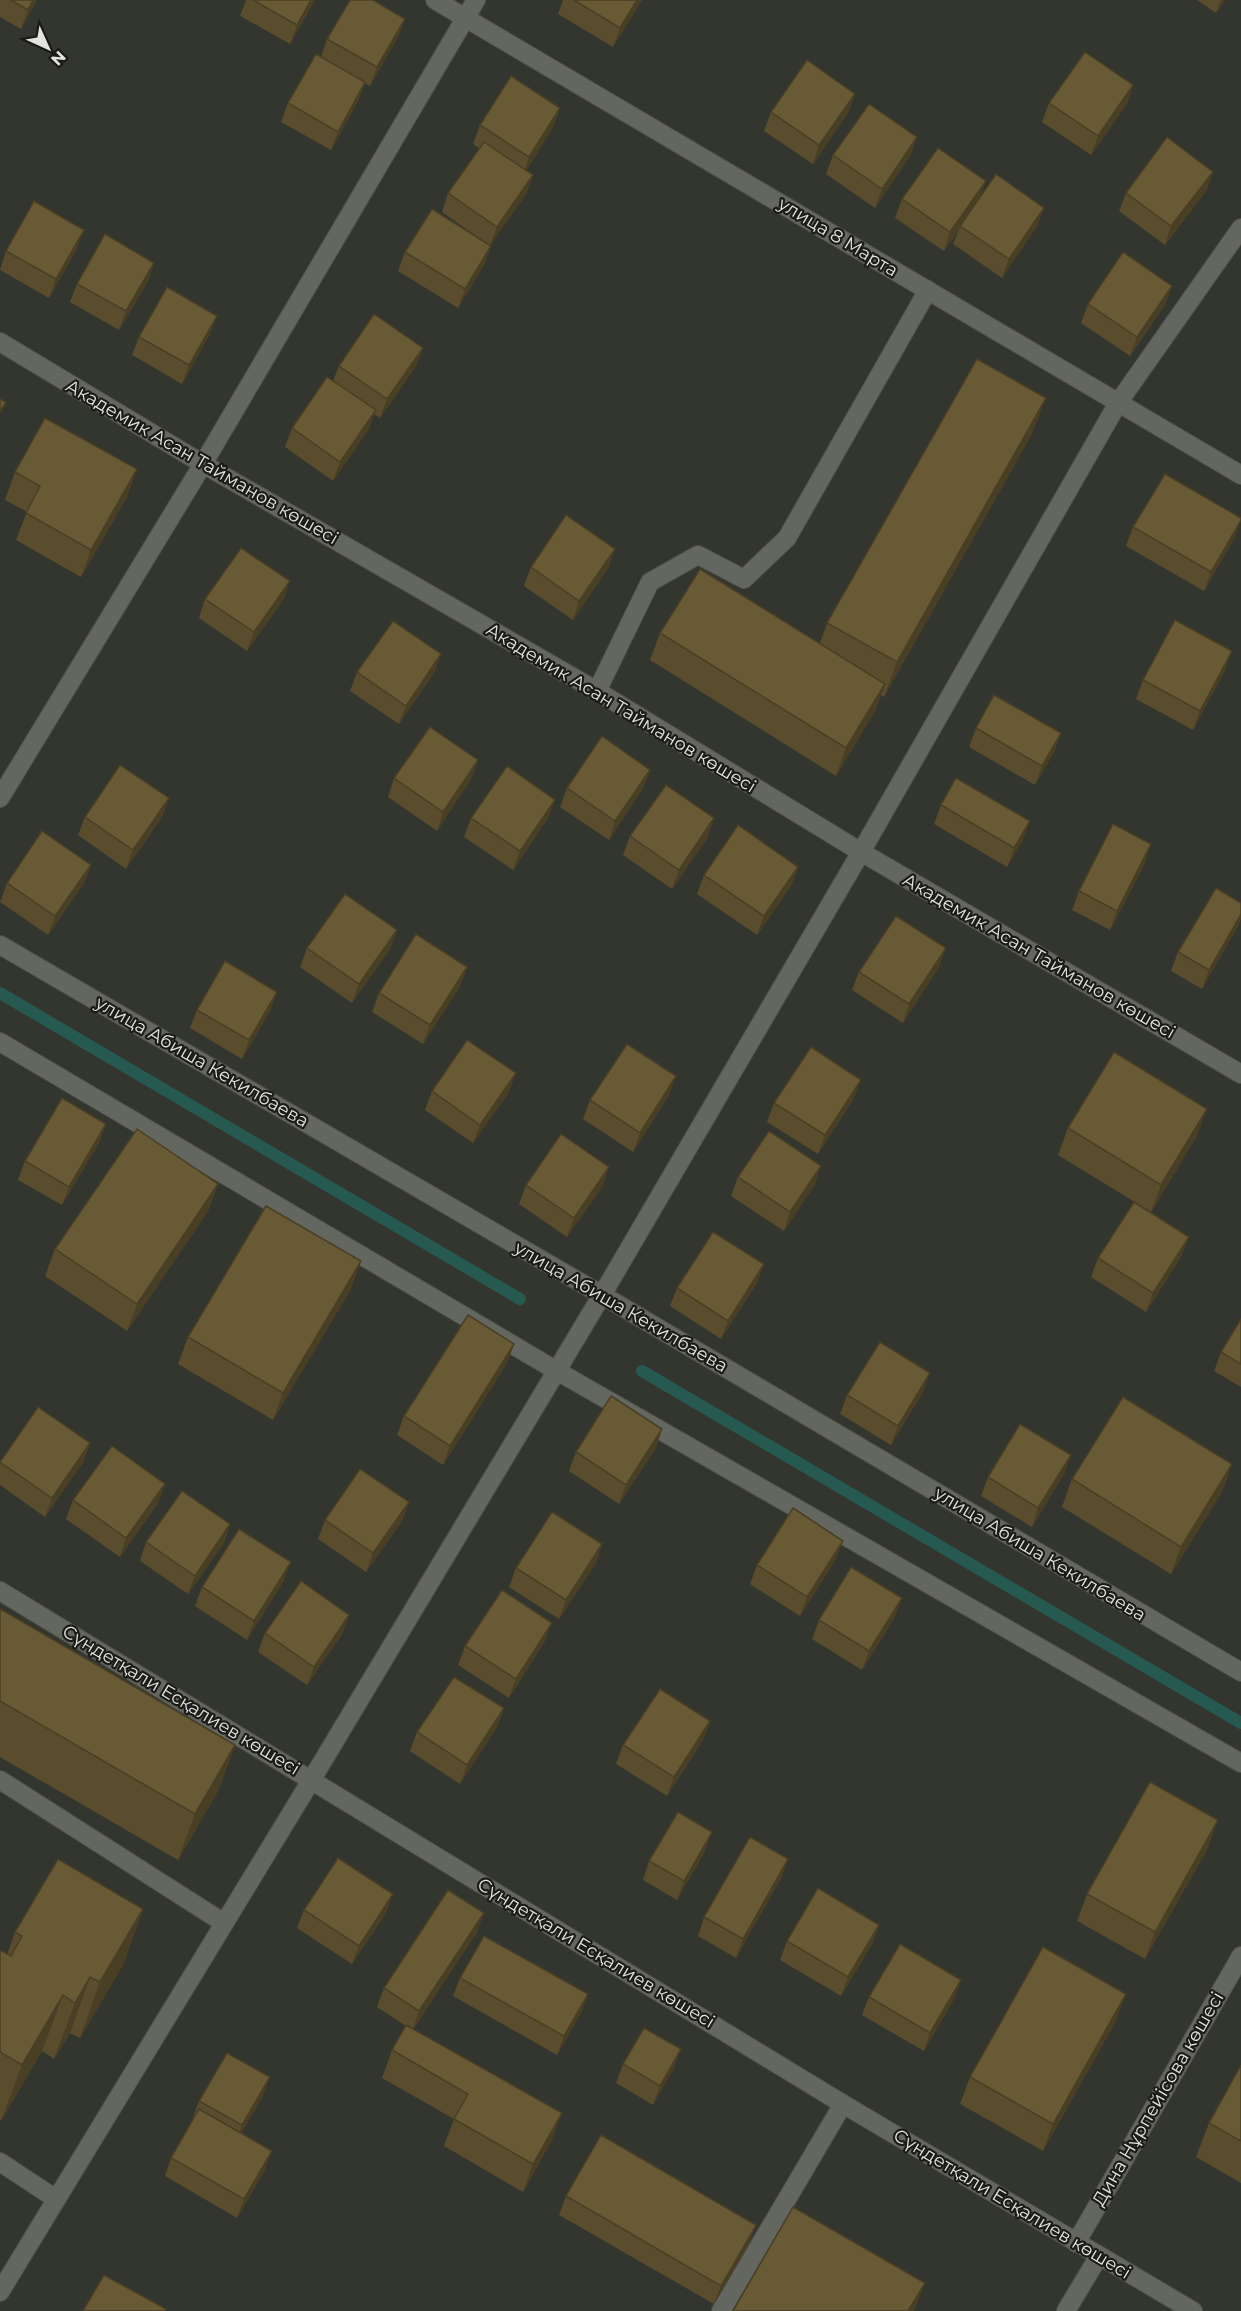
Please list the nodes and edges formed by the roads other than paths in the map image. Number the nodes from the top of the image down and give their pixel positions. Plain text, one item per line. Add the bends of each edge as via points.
1 (435, 0) edge
2 (476, 0) edge
3 (465, 18) junction
4 (1241, 228) edge
5 (928, 290) junction
6 (0, 342) edge
7 (1118, 403) junction
8 (203, 464) junction
9 (1241, 475) edge
10 (597, 691) junction
11 (0, 798) edge
12 (861, 852) junction
13 (0, 945) edge
14 (0, 1042) edge
15 (1241, 1074) edge
16 (602, 1295) junction
17 (556, 1371) junction
18 (0, 1591) edge
19 (1241, 1672) edge
20 (1241, 1764) edge
21 (312, 1779) junction
22 (0, 1780) edge
23 (224, 1923) junction
24 (1241, 1956) edge
25 (843, 2104) junction
26 (0, 2162) edge
27 (56, 2199) junction
28 (1076, 2243) junction
29 (1099, 2256) junction
30 (0, 2292) edge
31 (721, 2311) edge
32 (1066, 2311) edge
33 (1193, 2311) edge

1 - 3 street, улица 8 Марта
2 - 3 street
3 - 5 street, улица 8 Марта
3 - 8 street
4 - 7 street
5 - 7 street, улица 8 Марта
5 - 10 street via 787,538 744,579 698,555 650,582
6 - 8 street, Академик Асан Тайманов көшесі
7 - 9 street, улица 8 Марта
7 - 12 street
8 - 10 street, Академик Асан Тайманов көшесі
8 - 11 street
10 - 12 street, Академик Асан Тайманов көшесі
12 - 15 street, Академик Асан Тайманов көшесі
12 - 16 street
13 - 16 street, улица Абиша Кекилбаева
14 - 17 street
16 - 17 street
16 - 19 street, улица Абиша Кекилбаева
17 - 20 street
17 - 21 street
18 - 21 street, Сүндетқали Есқалиев көшесі
21 - 23 street
21 - 25 street, Сүндетқали Есқалиев көшесі
22 - 23 street
23 - 27 street
24 - 28 street, Дина Нұрпейісова көшесі
25 - 28 street, Сүндетқали Есқалиев көшесі
25 - 31 street
26 - 27 street
27 - 30 street
28 - 29 street, Сүндетқали Есқалиев көшесі
29 - 32 street
29 - 33 street, Сүндетқали Есқалиев көшесі

